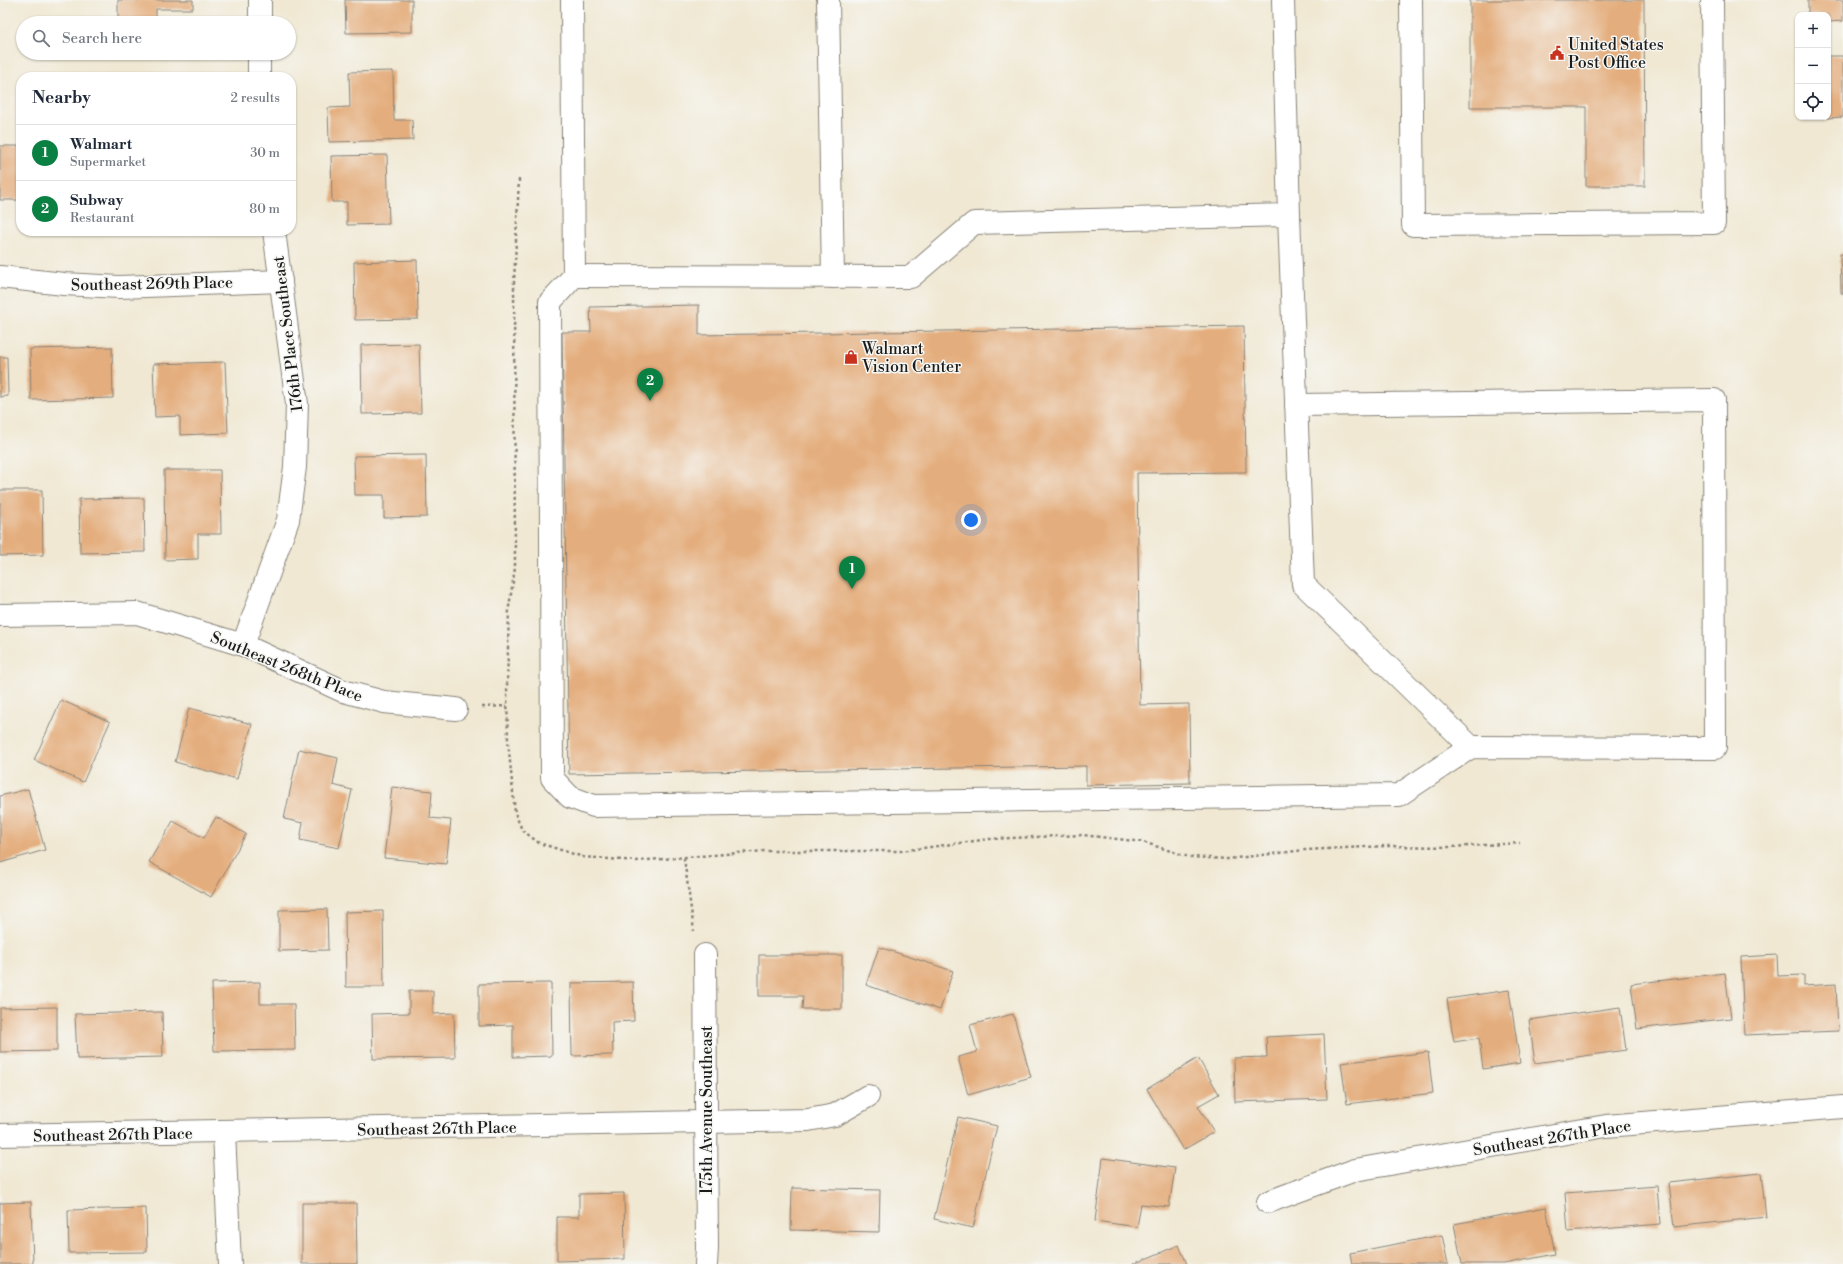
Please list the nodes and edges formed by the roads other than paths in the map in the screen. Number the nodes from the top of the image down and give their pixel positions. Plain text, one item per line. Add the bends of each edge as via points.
1 (260, 0) edge
2 (572, 0) edge
3 (828, 0) edge
4 (1283, 0) edge
5 (1411, 0) edge
6 (1712, 0) edge
7 (260, 16) edge
8 (259, 60) edge
9 (259, 72) edge
10 (1289, 215) junction
11 (275, 236) edge
12 (574, 276) junction
13 (0, 277) edge
14 (833, 277) junction
15 (281, 281) junction
16 (1296, 405) junction
17 (0, 615) edge
18 (243, 645) junction
19 (456, 709) dead end
20 (1471, 747) junction
21 (705, 955) road end
22 (868, 1096) dead end
23 (1843, 1107) edge
24 (707, 1123) junction
25 (224, 1132) junction
26 (0, 1135) edge
27 (1268, 1202) dead end
28 (230, 1264) edge
29 (706, 1264) edge

1 - 7 street
2 - 12 street
3 - 14 street
4 - 10 street
5 - 6 street via 1413,225 1714,223
8 - 9 street
10 - 14 street via 974,223 911,277
10 - 16 street
11 - 15 street, 176th Place Southeast
12 - 14 street
12 - 20 street via 550,302 552,778 570,797 594,806 1399,795
13 - 15 street, Southeast 269th Place via 118,287
15 - 18 street, 176th Place Southeast via 297,404 295,467 288,520
16 - 20 street via 1303,584
16 - 20 street via 1714,400 1716,748
17 - 18 street, Southeast 268th Place via 137,613
18 - 19 street, Southeast 268th Place via 343,691 384,702
21 - 24 street, 175th Avenue Southeast
22 - 24 street, Southeast 267th Place via 835,1115 808,1120
23 - 27 street, Southeast 267th Place via 1606,1126 1355,1170
24 - 25 street, Southeast 267th Place
24 - 29 street, 175th Avenue Southeast
25 - 26 street, Southeast 267th Place
25 - 28 street

